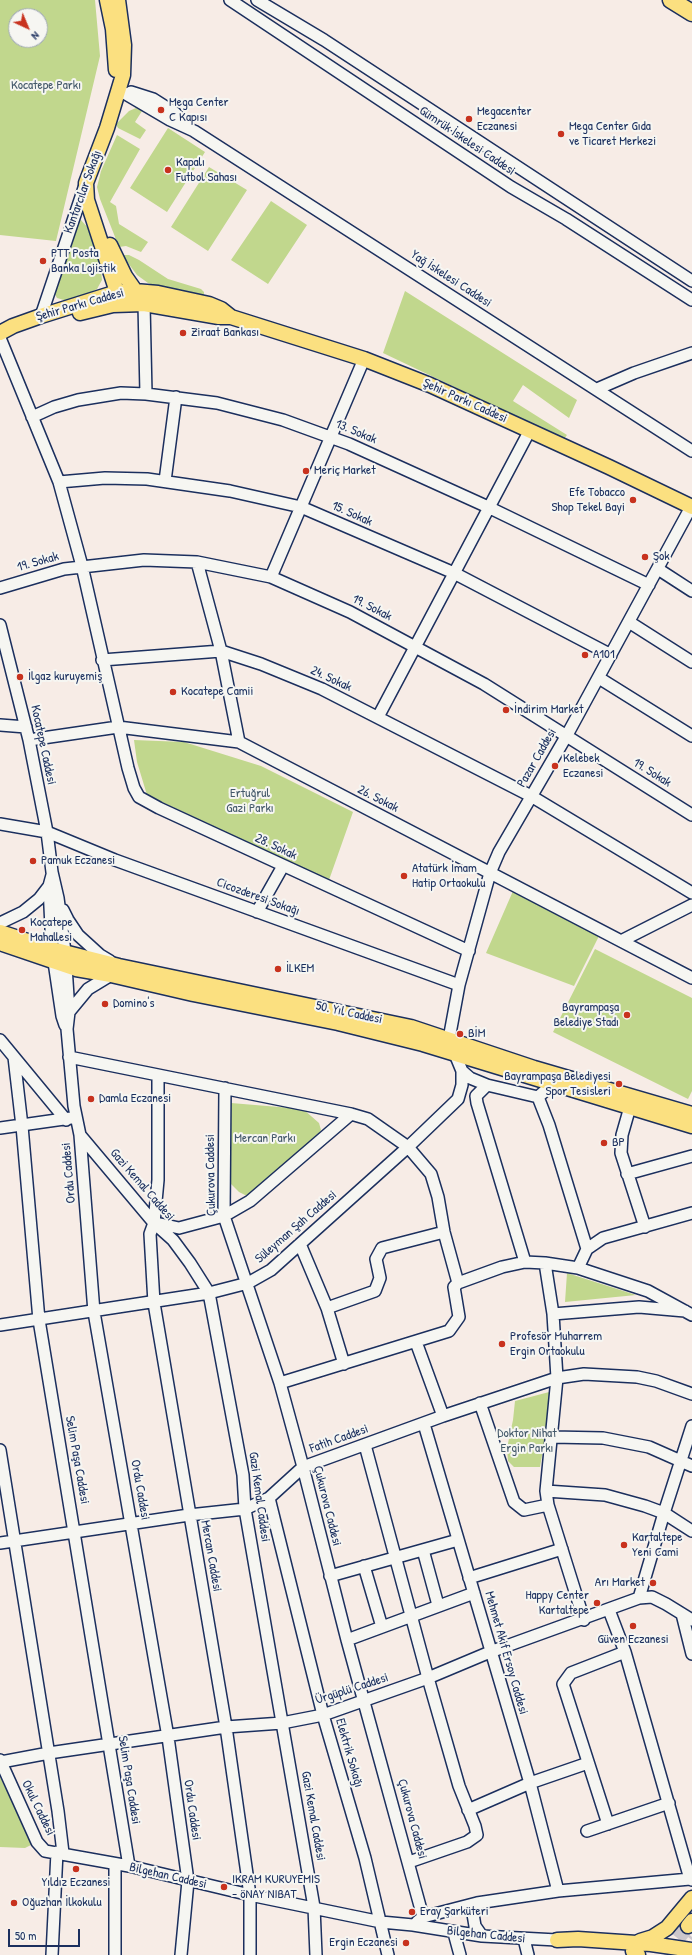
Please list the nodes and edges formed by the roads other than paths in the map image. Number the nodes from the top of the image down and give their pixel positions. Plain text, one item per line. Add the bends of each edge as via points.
1 (107, 0) edge
2 (230, 0) edge
3 (257, 0) edge
4 (671, 0) edge
5 (120, 3) edge
6 (692, 13) edge
7 (119, 90) junction
8 (86, 183) junction
9 (692, 281) edge
10 (135, 291) junction
11 (117, 292) junction
12 (692, 300) edge
13 (144, 304) junction
14 (41, 316) junction
15 (231, 317) junction
16 (0, 334) edge
17 (0, 338) edge
18 (692, 353) edge
19 (364, 359) junction
20 (597, 389) junction
21 (146, 394) junction
22 (176, 397) junction
23 (32, 417) junction
24 (530, 430) junction
25 (332, 437) junction
26 (692, 451) edge
27 (165, 481) junction
28 (59, 482) junction
29 (301, 507) junction
30 (488, 507) junction
31 (692, 507) edge
32 (197, 562) junction
33 (82, 566) junction
34 (658, 569) junction
35 (454, 573) junction
36 (271, 577) junction
37 (649, 585) junction
38 (0, 588) edge
39 (692, 591) edge
40 (629, 622) junction
41 (0, 625) edge
42 (414, 645) junction
43 (221, 651) junction
44 (611, 655) junction
45 (102, 660) junction
46 (692, 662) edge
47 (599, 678) junction
48 (378, 717) junction
49 (0, 725) edge
50 (26, 727) junction
51 (118, 727) junction
52 (567, 736) junction
53 (692, 736) edge
54 (29, 740) junction
55 (239, 742) junction
56 (531, 796) junction
57 (692, 815) edge
58 (0, 824) edge
59 (47, 832) junction
60 (283, 866) junction
61 (52, 872) junction
62 (490, 872) junction
63 (49, 886) junction
64 (692, 893) edge
65 (58, 898) junction
66 (692, 905) edge
67 (257, 912) junction
68 (0, 924) edge
69 (0, 932) edge
70 (621, 942) junction
71 (0, 944) edge
72 (469, 951) junction
73 (59, 957) junction
74 (115, 970) junction
75 (692, 978) edge
76 (460, 985) junction
77 (69, 1012) junction
78 (66, 1029) junction
79 (449, 1039) junction
80 (0, 1040) edge
81 (455, 1054) junction
82 (14, 1057) junction
83 (69, 1057) junction
84 (462, 1072) junction
85 (158, 1075) junction
86 (555, 1078) junction
87 (487, 1085) junction
88 (225, 1088) junction
89 (538, 1097) junction
90 (630, 1107) junction
91 (351, 1114) junction
92 (692, 1114) edge
93 (71, 1119) junction
94 (22, 1126) junction
95 (692, 1126) edge
96 (0, 1128) edge
97 (80, 1135) junction
98 (408, 1147) junction
99 (692, 1156) edge
100 (627, 1174) junction
101 (692, 1213) edge
102 (224, 1216) junction
103 (154, 1223) junction
104 (645, 1228) junction
105 (444, 1232) junction
106 (300, 1244) junction
107 (587, 1248) junction
108 (525, 1262) junction
109 (545, 1262) junction
110 (578, 1268) junction
111 (248, 1283) junction
112 (458, 1284) junction
113 (209, 1293) junction
114 (154, 1303) junction
115 (327, 1308) junction
116 (94, 1312) junction
117 (688, 1313) edge
118 (553, 1314) junction
119 (39, 1320) junction
120 (0, 1325) edge
121 (416, 1342) junction
122 (344, 1364) junction
123 (557, 1378) junction
124 (280, 1383) junction
125 (692, 1394) edge
126 (480, 1403) junction
127 (443, 1416) junction
128 (424, 1424) junction
129 (692, 1426) edge
130 (552, 1437) junction
131 (365, 1445) junction
132 (0, 1450) edge
133 (681, 1459) junction
134 (692, 1466) edge
135 (303, 1467) junction
136 (546, 1491) junction
137 (269, 1498) junction
138 (548, 1505) junction
139 (245, 1509) junction
140 (664, 1513) junction
141 (189, 1515) junction
142 (132, 1525) junction
143 (692, 1531) edge
144 (75, 1532) junction
145 (14, 1540) junction
146 (458, 1540) junction
147 (0, 1543) edge
148 (423, 1550) junction
149 (562, 1550) junction
150 (395, 1558) junction
151 (364, 1566) junction
152 (330, 1576) junction
153 (469, 1578) junction
154 (474, 1593) junction
155 (639, 1598) junction
156 (438, 1605) junction
157 (609, 1610) junction
158 (682, 1614) junction
159 (411, 1616) junction
160 (584, 1620) junction
161 (692, 1620) edge
162 (382, 1627) junction
163 (347, 1640) junction
164 (490, 1652) junction
165 (625, 1652) junction
166 (692, 1654) edge
167 (428, 1678) junction
168 (364, 1700) junction
169 (323, 1715) junction
170 (282, 1723) junction
171 (226, 1727) junction
172 (168, 1737) junction
173 (109, 1745) junction
174 (49, 1753) junction
175 (0, 1761) edge
176 (588, 1763) junction
177 (530, 1783) junction
178 (669, 1803) junction
179 (468, 1810) junction
180 (608, 1824) junction
181 (586, 1831) dead end
182 (60, 1853) junction
183 (409, 1862) junction
184 (115, 1864) junction
185 (129, 1866) junction
186 (691, 1880) edge
187 (188, 1881) junction
188 (558, 1891) junction
189 (250, 1895) junction
190 (692, 1898) edge
191 (477, 1903) junction
192 (314, 1907) junction
193 (423, 1917) junction
194 (381, 1922) junction
195 (413, 1925) junction
196 (454, 1933) junction
197 (482, 1936) junction
198 (524, 1939) junction
199 (558, 1940) joint
200 (634, 1950) edge
201 (692, 1950) edge
202 (672, 1953) edge
203 (52, 1955) edge
204 (115, 1955) edge
205 (181, 1955) edge
206 (250, 1955) edge
207 (316, 1955) edge
208 (388, 1955) edge
209 (460, 1955) edge
210 (528, 1955) edge

1 - 7 main road via 113,28
2 - 12 street, Gümrük İskelesi Caddesi via 510,187 566,219
3 - 9 street via 324,40
4 - 6 highway
5 - 7 main road, Kantarcılar Sokağı via 125,60
7 - 8 main road, Kantarcılar Sokağı
7 - 20 street, Yağ İskelesi Caddesi via 194,131
8 - 10 main road via 113,253
8 - 11 main road via 87,200
8 - 14 street, Kantarcılar Sokağı
10 - 11 main road, Şehir Parkı Caddesi
10 - 13 main road
10 - 15 main road, Şehir Parkı Caddesi via 158,293 209,304
11 - 13 main road
11 - 14 main road, Şehir Parkı Caddesi
13 - 15 main road, Şehir Parkı Caddesi
13 - 16 main road, Şehir Parkı Caddesi via 112,305 33,328
13 - 21 street
14 - 16 main road, Şehir Parkı Caddesi via 13,326
15 - 19 main road, Şehir Parkı Caddesi
17 - 23 street, 28. Sokak
18 - 20 street
19 - 24 main road, Şehir Parkı Caddesi via 430,385
19 - 25 street
20 - 26 street, Yağ İskelesi Caddesi
21 - 22 street, 13. Sokak
21 - 23 street, 13. Sokak via 96,396 54,407
22 - 25 street, 13. Sokak via 230,406 283,420
22 - 27 street
23 - 28 street, 28. Sokak
24 - 30 street
24 - 31 main road, Şehir Parkı Caddesi
25 - 29 street
25 - 30 street, 13. Sokak
27 - 28 street, 15. Sokak via 106,478
27 - 29 street, 15. Sokak via 230,491
28 - 33 street, 28. Sokak
29 - 35 street, 15. Sokak
29 - 36 street
30 - 35 street
30 - 37 street, 13. Sokak
31 - 34 street, Pazar Caddesi
32 - 33 street, 19. Sokak via 144,560
32 - 36 street, 19. Sokak
32 - 43 street
33 - 38 street, 19. Sokak
33 - 45 street, 28. Sokak
34 - 37 street, Pazar Caddesi
34 - 39 street
35 - 42 street
35 - 44 street, 15. Sokak
36 - 42 street, 19. Sokak via 350,612
37 - 40 street, Pazar Caddesi
40 - 44 street, Pazar Caddesi
40 - 46 street
41 - 50 street, Kocatepe Caddesi
42 - 48 street
42 - 52 street, 19. Sokak via 484,684
43 - 45 street, 24. Sokak
43 - 48 street, 24. Sokak via 322,689
43 - 55 street
44 - 47 street, Pazar Caddesi
45 - 51 street, 28. Sokak
47 - 52 street, Pazar Caddesi
47 - 53 street
48 - 56 street, 24. Sokak
49 - 50 street
50 - 54 street, Kocatepe Caddesi
51 - 54 street, 26. Sokak
51 - 55 street, 26. Sokak
51 - 60 street, 28. Sokak via 134,788 142,799
52 - 56 street, Pazar Caddesi
52 - 57 street, 19. Sokak
54 - 59 street, Kocatepe Caddesi
55 - 62 street, 26. Sokak
56 - 62 street, Pazar Caddesi
56 - 64 street, 24. Sokak
58 - 59 street, Cicozderesi Sokağı
59 - 61 street, Kocatepe Caddesi
59 - 67 street, Cicozderesi Sokağı
60 - 67 street
60 - 72 street, 28. Sokak
61 - 63 street, Kocatepe Caddesi
61 - 65 street, Kocatepe Caddesi
62 - 70 street, 26. Sokak
62 - 72 street, Pazar Caddesi
63 - 68 street via 24,912
63 - 73 street, Kocatepe Caddesi
65 - 73 street, Kocatepe Caddesi
65 - 74 street via 78,935
66 - 70 street
67 - 76 street, Cicozderesi Sokağı
69 - 73 main road, 50. Yıl Caddesi
70 - 75 street, 26. Sokak
71 - 73 main road, 50. Yıl Caddesi
72 - 76 street, Pazar Caddesi
73 - 74 main road, 50. Yıl Caddesi
73 - 77 street, Ordu Caddesi
73 - 78 street, Ordu Caddesi via 62,1016
74 - 77 street via 88,989
74 - 79 main road, 50. Yıl Caddesi via 412,1027
74 - 81 main road, 50. Yıl Caddesi via 193,994 338,1023
76 - 79 street, Pazar Caddesi
77 - 78 street, Ordu Caddesi
78 - 83 street, Ordu Caddesi
79 - 81 main road
79 - 86 main road, 50. Yıl Caddesi via 534,1068
80 - 82 street
81 - 84 street, Süleyman Şah Caddesi
81 - 86 main road, 50. Yıl Caddesi
82 - 93 street
82 - 94 street, Selim Paşa Caddesi
83 - 85 street
83 - 93 street, Ordu Caddesi
84 - 87 street
84 - 98 street, Süleyman Şah Caddesi via 458,1099
85 - 88 street
85 - 103 street, Mercan Caddesi via 158,1180
86 - 89 street
86 - 90 main road, 50. Yıl Caddesi
86 - 92 main road, 50. Yıl Caddesi
87 - 89 street
87 - 108 street via 476,1096 477,1103
88 - 91 street
88 - 102 street, Çukurova Caddesi
89 - 107 street
90 - 95 main road, 50. Yıl Caddesi
90 - 100 street via 621,1142 621,1153
91 - 98 street via 368,1119
91 - 102 street via 250,1201
93 - 94 street
93 - 97 street, Ordu Caddesi
94 - 96 street
94 - 119 street, Selim Paşa Caddesi
97 - 103 street, Gazi Kemal Caddesi
97 - 116 street, Ordu Caddesi
98 - 105 street via 431,1174
98 - 106 street, Süleyman Şah Caddesi
99 - 100 street
100 - 104 street
101 - 104 street
102 - 103 street via 179,1228
102 - 111 street, Çukurova Caddesi
103 - 113 street, Gazi Kemal Caddesi via 172,1240
103 - 114 street, Mercan Caddesi via 150,1234
104 - 107 street via 603,1238
105 - 112 street
105 - 115 street via 382,1248 376,1259 380,1278 375,1291
106 - 111 street, Süleyman Şah Caddesi via 271,1270
106 - 115 street
107 - 110 street
108 - 109 street
108 - 112 street via 502,1267
109 - 110 street
109 - 118 street
110 - 117 street via 648,1291
111 - 113 street, Süleyman Şah Caddesi
111 - 124 street, Çukurova Caddesi
112 - 121 street via 454,1287 459,1317 449,1331
113 - 114 street, Süleyman Şah Caddesi
113 - 139 street, Gazi Kemal Caddesi via 243,1475
114 - 116 street, Süleyman Şah Caddesi
114 - 141 street, Mercan Caddesi
115 - 122 street
116 - 119 street, Süleyman Şah Caddesi
116 - 142 street, Ordu Caddesi
117 - 118 street via 639,1307
118 - 123 street
119 - 120 street, Süleyman Şah Caddesi
119 - 144 street, Selim Paşa Caddesi
121 - 122 street
121 - 127 street
122 - 124 street
123 - 125 street, Fatih Caddesi via 584,1374 637,1377
123 - 126 street, Fatih Caddesi
123 - 130 street
124 - 135 street, Çukurova Caddesi
126 - 127 street, Fatih Caddesi
126 - 138 street via 514,1502 524,1510
127 - 128 street, Fatih Caddesi
128 - 131 street, Fatih Caddesi
128 - 146 street, Mehmet Akif Ersoy Caddesi
129 - 133 street
130 - 133 street via 603,1438 649,1447
130 - 136 street
131 - 135 street, Fatih Caddesi
131 - 150 street
132 - 145 street
133 - 134 street
133 - 140 street
135 - 137 street, Fatih Caddesi
135 - 152 street, Çukurova Caddesi
136 - 138 street
136 - 140 street via 605,1495
137 - 139 street, Fatih Caddesi
137 - 169 street, Elektrik Sokağı
138 - 149 street
139 - 141 street, Fatih Caddesi
139 - 170 street, Gazi Kemal Caddesi
140 - 143 street
140 - 155 street
141 - 142 street, Fatih Caddesi
141 - 171 street, Mercan Caddesi
142 - 144 street, Fatih Caddesi
142 - 172 street, Ordu Caddesi
144 - 145 street, Fatih Caddesi
144 - 173 street, Selim Paşa Caddesi
145 - 147 street, Fatih Caddesi
145 - 174 street
146 - 148 street
146 - 153 street, Mehmet Akif Ersoy Caddesi
148 - 150 street
148 - 156 street
149 - 153 street
149 - 160 street
150 - 151 street
150 - 159 street
151 - 152 street
151 - 162 street
152 - 163 street, Çukurova Caddesi
153 - 154 street, Mehmet Akif Ersoy Caddesi
154 - 156 street
154 - 164 street, Mehmet Akif Ersoy Caddesi
155 - 157 street, Ürgüplü Caddesi
155 - 158 street, Ürgüplü Caddesi via 652,1597
156 - 159 street
157 - 160 street, Ürgüplü Caddesi
157 - 165 street
158 - 161 street, Ürgüplü Caddesi
158 - 166 street
159 - 162 street
159 - 167 street
160 - 164 street, Ürgüplü Caddesi
162 - 163 street
163 - 168 street, Çukurova Caddesi
164 - 167 street, Ürgüplü Caddesi
164 - 177 street, Mehmet Akif Ersoy Caddesi
165 - 176 street via 571,1673 563,1684
165 - 178 street
167 - 168 street, Ürgüplü Caddesi
167 - 179 street
168 - 169 street, Ürgüplü Caddesi
168 - 183 street, Çukurova Caddesi
169 - 170 street, Ürgüplü Caddesi
169 - 194 street, Elektrik Sokağı
170 - 171 street, Ürgüplü Caddesi
170 - 192 street, Gazi Kemal Caddesi
171 - 172 street, Ürgüplü Caddesi
171 - 189 street, Mercan Caddesi
172 - 173 street, Ürgüplü Caddesi
172 - 187 street, Ordu Caddesi
173 - 174 street, Ürgüplü Caddesi
173 - 185 street, Selim Paşa Caddesi
174 - 175 street, Ürgüplü Caddesi
174 - 182 street
175 - 182 street, Okul Caddesi via 37,1842 45,1851
176 - 177 street
176 - 180 street
177 - 179 street
177 - 188 street, Mehmet Akif Ersoy Caddesi
178 - 180 street
178 - 186 street
179 - 183 street via 477,1835 467,1842
180 - 181 street
182 - 184 street, Bilgehan Caddesi
182 - 203 street
183 - 193 street, Çukurova Caddesi
184 - 185 street, Bilgehan Caddesi
184 - 204 street
185 - 187 street, Bilgehan Caddesi
186 - 188 street
187 - 189 street, Bilgehan Caddesi
187 - 205 street, Ordu Caddesi
188 - 191 street
189 - 192 street, Bilgehan Caddesi
189 - 206 street, Mercan Caddesi
190 - 200 main road via 662,1932
191 - 193 street
191 - 197 street via 473,1914 475,1926
192 - 194 street, Bilgehan Caddesi
192 - 207 street, Gazi Kemal Caddesi
193 - 195 street
194 - 195 street, Bilgehan Caddesi
194 - 208 street, Elektrik Sokağı
195 - 196 street, Bilgehan Caddesi
196 - 197 street, Bilgehan Caddesi
196 - 209 street
197 - 198 street, Bilgehan Caddesi
198 - 199 street, Bilgehan Caddesi
198 - 210 street
199 - 200 main road, Bilgehan Caddesi via 578,1939
200 - 202 main road, Bilgehan Caddesi
201 - 202 main road, Bilgehan Caddesi

